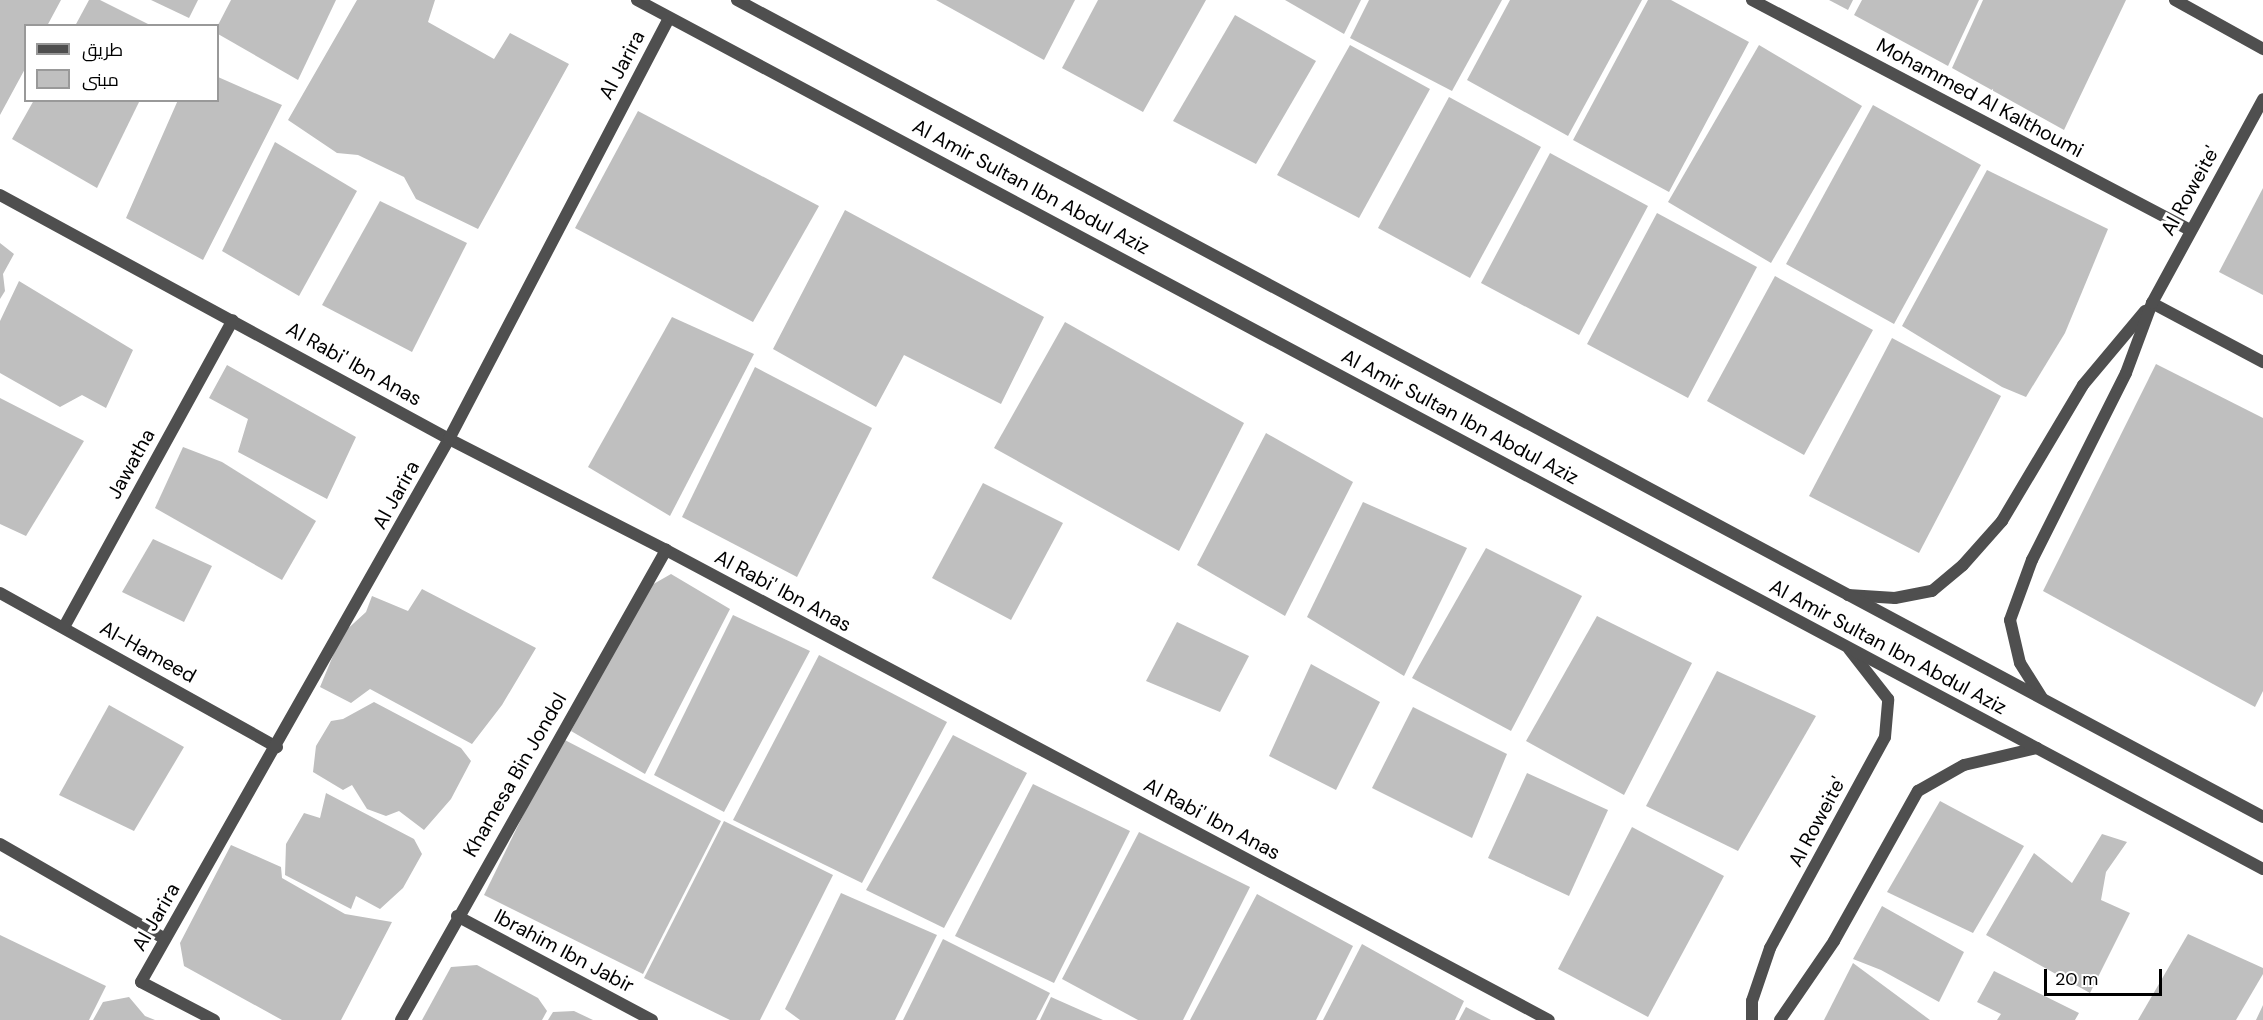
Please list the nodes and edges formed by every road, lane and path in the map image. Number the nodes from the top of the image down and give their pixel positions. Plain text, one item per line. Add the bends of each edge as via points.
1 (637, 0) edge
2 (737, 0) edge
3 (1752, 0) edge
4 (2175, 0) edge
5 (669, 18) junction
6 (2263, 49) edge
7 (2263, 101) edge
8 (0, 195) edge
9 (2190, 230) junction
10 (2152, 303) junction
11 (233, 320) junction
12 (2263, 362) edge
13 (449, 439) junction
14 (666, 550) junction
15 (0, 592) edge
16 (1848, 595) junction
17 (63, 627) junction
18 (1849, 649) junction
19 (2042, 698) junction
20 (277, 747) junction
21 (2037, 748) junction
22 (2263, 817) edge
23 (2, 850) edge
24 (2263, 869) edge
25 (457, 916) junction
26 (165, 939) junction
27 (214, 1020) edge
28 (401, 1020) edge
29 (652, 1020) edge
30 (1549, 1020) edge
31 (1752, 1020) edge
32 (1780, 1020) edge

1 - 5 street, Al Amir Sultan Ibn Abdul Aziz
2 - 16 street, Al Amir Sultan Ibn Abdul Aziz
3 - 9 street, Mohammed Al Kalthoumi
4 - 6 street
5 - 13 street, Al Jarira
5 - 18 street, Al Amir Sultan Ibn Abdul Aziz
7 - 9 street, Al Roweite'
8 - 11 street, Al Rabi' Ibn Anas
9 - 10 street, Al Roweite'
10 - 12 street
10 - 16 street via 2083,386 2002,521 1963,565 1932,591 1894,598
10 - 19 street via 2126,373 2032,560 2010,620 2020,663
11 - 13 street, Al Rabi' Ibn Anas
11 - 17 street, Jawatha
13 - 14 street, Al Rabi' Ibn Anas
13 - 20 street, Al Jarira
14 - 25 street, Khamesa Bin Jondol
14 - 30 street, Al Rabi' Ibn Anas
15 - 17 street, Al-Hameed
16 - 19 street, Al Amir Sultan Ibn Abdul Aziz
17 - 20 street, Al-Hameed
18 - 21 street, Al Amir Sultan Ibn Abdul Aziz
18 - 31 street, Al Roweite' via 1888,699 1885,737 1770,948 1752,1001
19 - 22 street, Al Amir Sultan Ibn Abdul Aziz
20 - 26 street, Al Jarira
21 - 24 street, Al Amir Sultan Ibn Abdul Aziz
21 - 32 street via 1964,765 1918,791 1834,941
23 - 26 street
25 - 28 street, Khamesa Bin Jondol
25 - 29 street, Ibrahim Ibn Jabir
26 - 27 street, Al Jarira via 141,982

